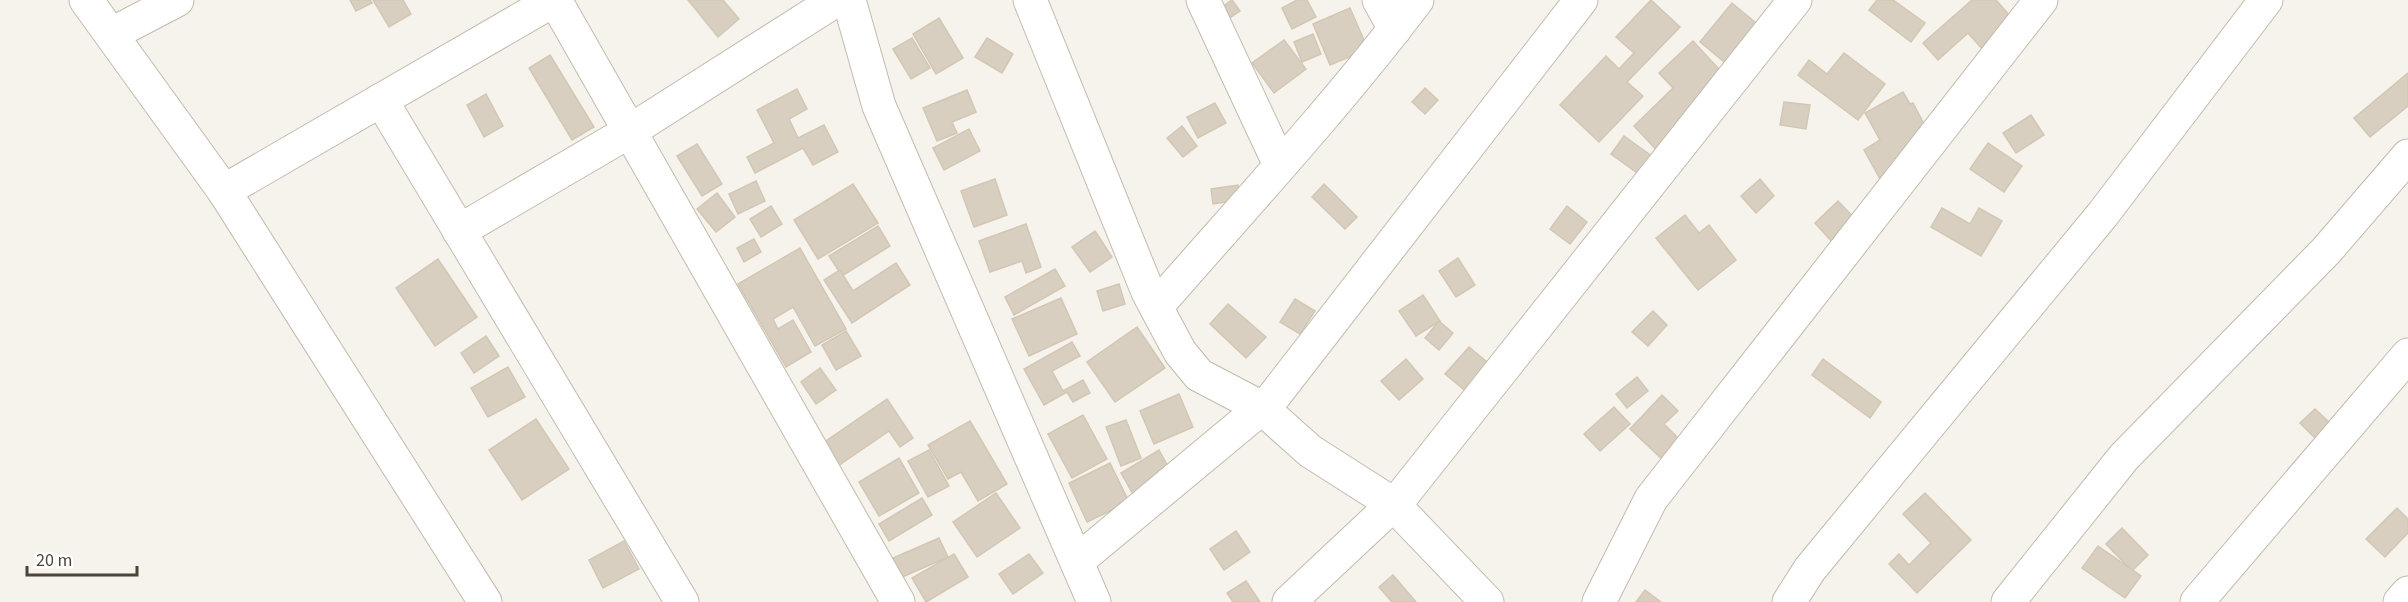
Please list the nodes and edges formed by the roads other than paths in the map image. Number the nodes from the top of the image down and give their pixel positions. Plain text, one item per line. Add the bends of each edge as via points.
1 (86, 0) edge
2 (177, 0) edge
3 (554, 0) edge
4 (836, 0) edge
5 (849, 0) edge
6 (1030, 0) edge
7 (1203, 0) edge
8 (1379, 0) edge
9 (1417, 0) edge
10 (1581, 0) edge
11 (1795, 0) edge
12 (2041, 0) edge
13 (2261, 2) edge
14 (1395, 29) junction
15 (112, 34) junction
16 (381, 100) junction
17 (630, 131) junction
18 (2408, 156) edge
19 (1280, 165) junction
20 (224, 191) junction
21 (459, 231) junction
22 (1156, 307) junction
23 (2408, 356) edge
24 (1262, 408) junction
25 (1393, 504) junction
26 (1087, 554) dead end
27 (2408, 593) edge
28 (485, 602) edge
29 (682, 602) edge
30 (898, 602) edge
31 (1094, 602) edge
32 (1289, 602) edge
33 (1487, 602) edge
34 (1599, 602) edge
35 (1790, 602) edge
36 (2008, 602) edge
37 (2197, 602) edge
38 (2400, 602) edge

1 - 15 street
2 - 15 street
3 - 16 street
3 - 17 street
4 - 17 street
5 - 31 street via 879,106
6 - 22 street
7 - 19 street
8 - 14 street
9 - 14 street
10 - 24 street
11 - 25 street
12 - 34 street via 1651,499
13 - 35 street via 2103,214 1810,569
14 - 19 street
15 - 20 street
16 - 20 street
16 - 21 street
17 - 21 street
17 - 30 street
18 - 36 street via 2326,251 2124,457
19 - 22 street
20 - 28 street
21 - 29 street
22 - 24 street via 1180,352 1199,375
23 - 37 street
24 - 25 street via 1310,451
24 - 26 street
25 - 32 street
25 - 33 street
27 - 38 street

